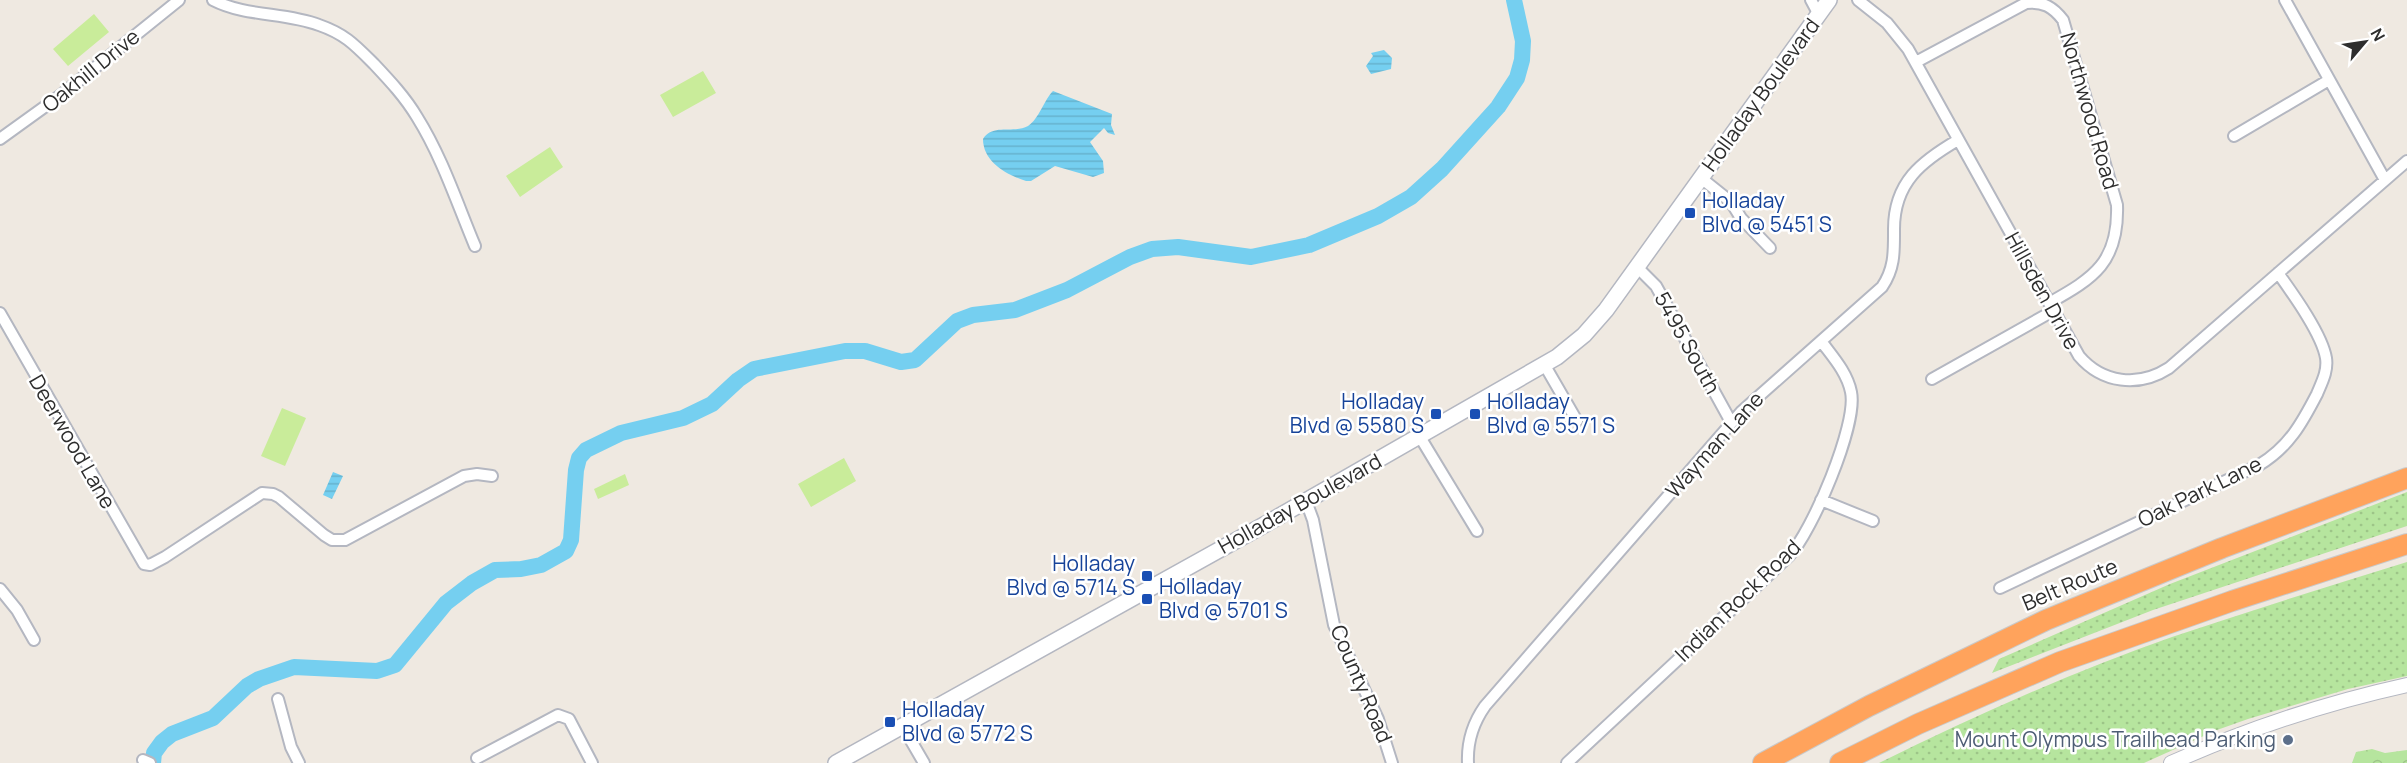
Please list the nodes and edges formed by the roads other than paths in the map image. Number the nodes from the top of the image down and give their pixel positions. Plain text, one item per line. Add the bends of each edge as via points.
1 (179, 0) edge
2 (213, 0) edge
3 (1811, 0) edge
4 (1829, 0) edge
5 (1858, 0) edge
6 (2285, 0) edge
7 (1819, 15) junction
8 (1916, 62) junction
9 (2330, 80) junction
10 (2234, 136) dead end
11 (0, 139) edge
12 (1959, 140) junction
13 (2407, 161) edge
14 (1701, 178) junction
15 (2385, 180) junction
16 (475, 246) dead end
17 (1770, 248) dead end
18 (1637, 267) junction
19 (2278, 273) junction
20 (2051, 307) junction
21 (0, 313) edge
22 (1821, 341) junction
23 (1544, 364) junction
24 (1932, 379) dead end
25 (1578, 421) dead end
26 (1731, 422) junction
27 (1420, 437) junction
28 (492, 476) dead end
29 (2407, 478) edge
30 (1821, 500) junction
31 (1306, 501) junction
32 (1873, 521) dead end
33 (1476, 531) dead end
34 (2407, 544) edge
35 (2000, 588) dead end
36 (0, 589) edge
37 (34, 640) dead end
38 (2407, 685) edge
39 (278, 699) dead end
40 (903, 727) junction
41 (477, 758) dead end
42 (299, 763) edge
43 (592, 763) edge
44 (836, 763) edge
45 (924, 763) edge
46 (1392, 763) edge
47 (1468, 763) edge
48 (1567, 763) edge
49 (1763, 763) edge
50 (1840, 763) edge
51 (2170, 763) edge

1 - 11 street, Oakhill Drive
2 - 16 street via 246,12 316,23 349,39 396,87 416,115
3 - 7 street
4 - 7 main road, Holladay Boulevard
5 - 8 street, Hillsden Drive via 1895,32
6 - 9 street
7 - 14 main road, Holladay Boulevard
8 - 12 street, Hillsden Drive
8 - 20 street, Northwood Road via 2026,3 2048,5 2063,20 2115,198 2118,221 2116,237 2101,267
9 - 10 street
9 - 15 street
12 - 20 street, Hillsden Drive
12 - 22 street, Wayman Lane via 1924,162 1904,186 1894,227 1894,258 1886,281
13 - 15 street, Hillsden Drive
14 - 17 street via 1727,198
14 - 18 main road, Holladay Boulevard
15 - 19 street, Hillsden Drive
18 - 23 main road, Holladay Boulevard via 1592,327
18 - 26 street, 5495 South via 1656,286
19 - 20 street, Hillsden Drive via 2175,363 2155,376 2139,380 2114,379 2090,368 2074,349
19 - 35 street, Oak Park Lane via 2309,321 2327,364 2303,422 2287,444 2259,465
20 - 24 street, Northwood Road
21 - 28 street, Deerwood Lane via 144,564 165,558 262,493 279,497 324,536 340,541 464,476
22 - 26 street, Wayman Lane
22 - 30 street, Indian Rock Road via 1846,377 1852,402 1847,433
23 - 25 street
23 - 27 main road, Holladay Boulevard
26 - 47 street, Wayman Lane via 1485,706 1470,737
27 - 31 main road, Holladay Boulevard
27 - 33 street
29 - 49 highway, Belt Route via 2046,620 1869,706
30 - 32 street
30 - 48 street, Indian Rock Road via 1804,537 1789,556
31 - 40 main road, Holladay Boulevard
31 - 46 street, County Road via 1334,625 1375,711
34 - 50 highway via 2060,662
36 - 37 street
38 - 51 street via 2277,721
39 - 42 street
40 - 44 main road, Holladay Boulevard
40 - 45 street
41 - 43 street via 558,715 569,719

